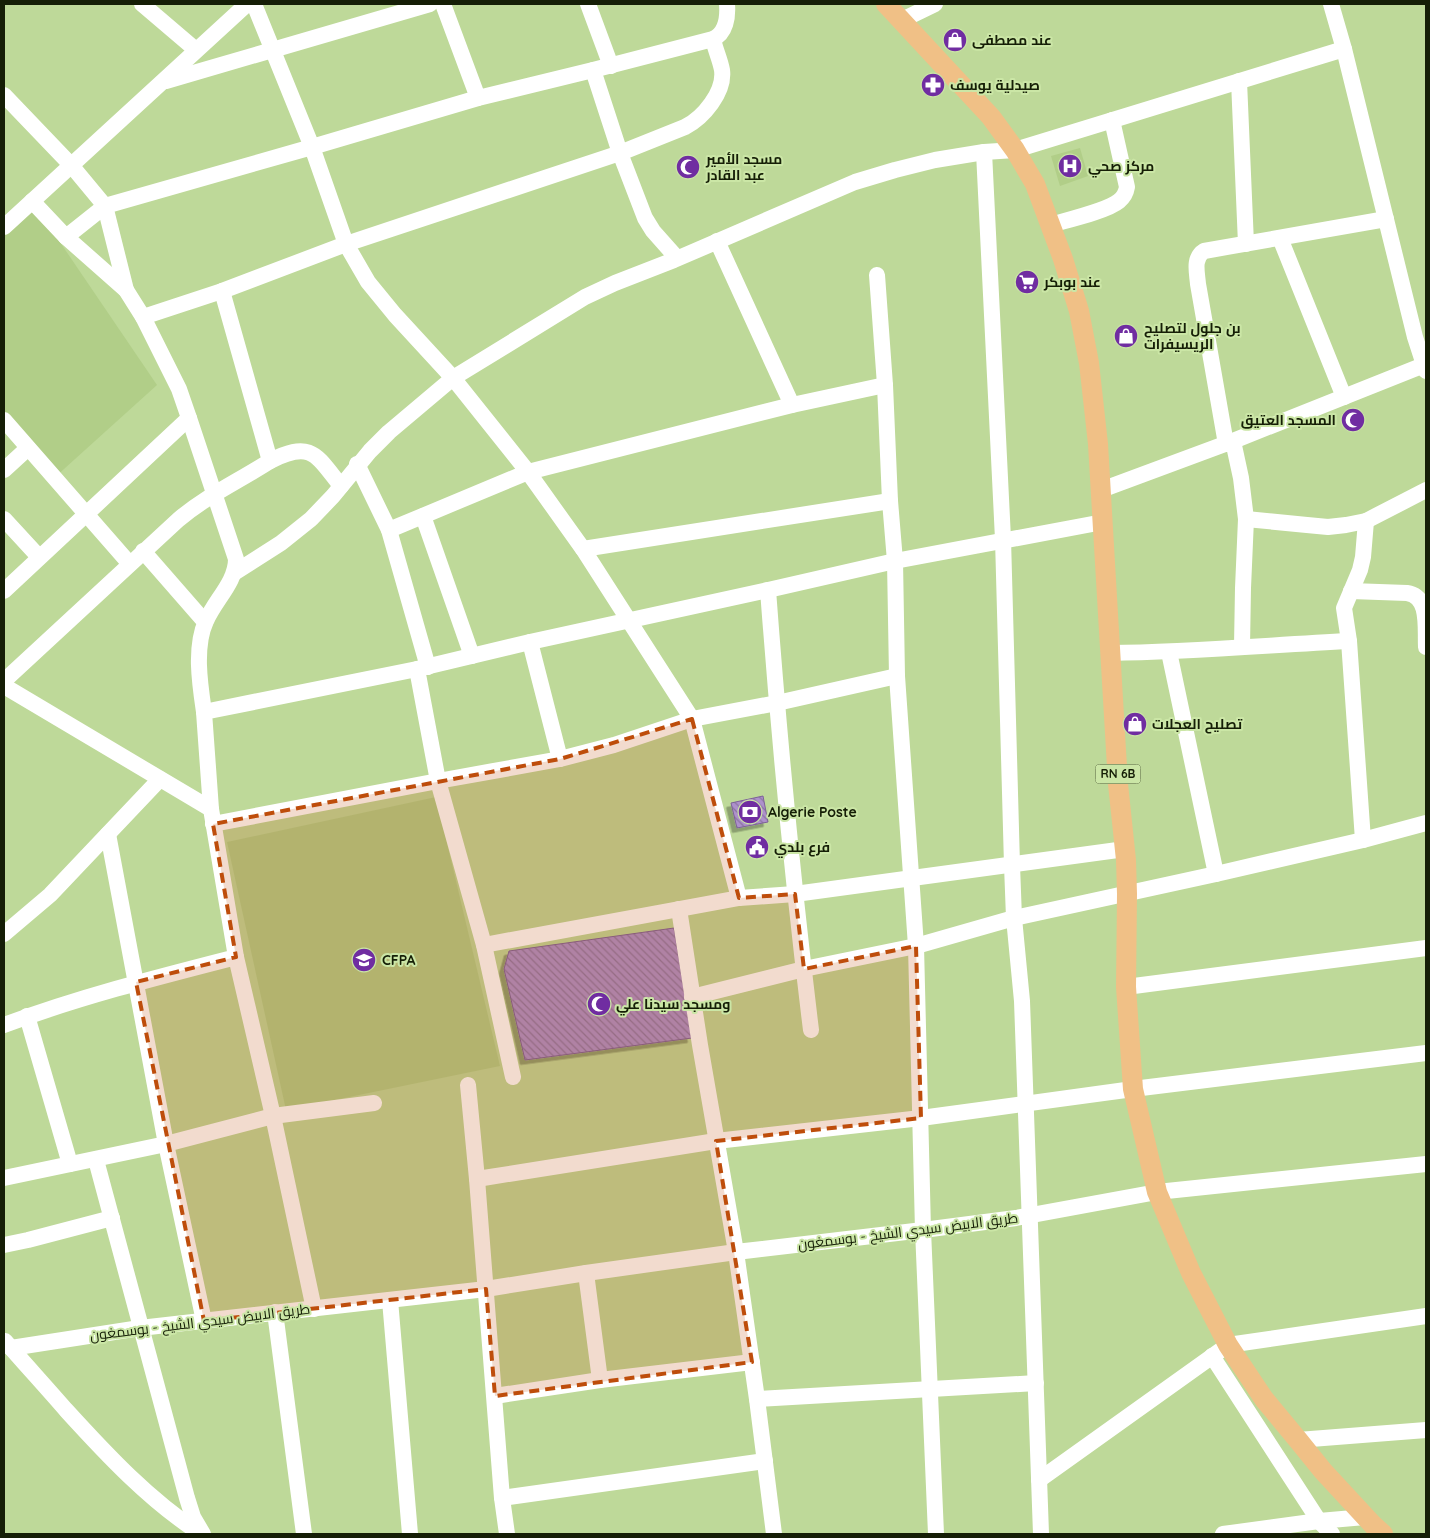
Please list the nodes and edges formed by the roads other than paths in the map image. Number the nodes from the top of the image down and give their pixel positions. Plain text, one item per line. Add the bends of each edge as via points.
1 (142, 4) edge
2 (247, 4) edge
3 (254, 4) edge
4 (430, 4) edge
5 (443, 4) edge
6 (588, 4) edge
7 (727, 4) edge
8 (886, 4) edge
9 (935, 4) edge
10 (1330, 4) edge
11 (902, 20) junction
12 (712, 39) junction
13 (272, 49) junction
14 (1344, 49) junction
15 (196, 50) junction
16 (610, 66) junction
17 (593, 70) junction
18 (1240, 81) junction
19 (161, 82) junction
20 (4, 95) edge
21 (478, 98) junction
22 (1112, 120) junction
23 (312, 147) junction
24 (1015, 150) junction
25 (984, 152) junction
26 (620, 153) junction
27 (71, 166) junction
28 (32, 201) junction
29 (105, 206) junction
30 (1386, 219) junction
31 (1050, 225) junction
32 (4, 227) edge
33 (66, 237) junction
34 (1280, 238) junction
35 (718, 242) junction
36 (346, 244) junction
37 (1246, 244) junction
38 (677, 258) junction
39 (877, 275) dead end
40 (126, 290) junction
41 (222, 291) junction
42 (143, 317) junction
43 (1425, 368) edge
44 (453, 378) junction
45 (885, 385) junction
46 (1344, 397) junction
47 (792, 405) junction
48 (189, 418) junction
49 (4, 420) edge
50 (1229, 443) junction
51 (28, 448) junction
52 (270, 461) junction
53 (357, 464) junction
54 (4, 470) edge
55 (528, 472) junction
56 (341, 486) junction
57 (1101, 490) junction
58 (1426, 490) edge
59 (214, 493) junction
60 (890, 500) junction
61 (86, 515) junction
62 (423, 516) junction
63 (4, 519) edge
64 (1246, 519) junction
65 (1103, 522) junction
66 (1366, 522) junction
67 (389, 530) junction
68 (1003, 539) junction
69 (583, 549) junction
70 (143, 551) junction
71 (39, 556) junction
72 (895, 561) junction
73 (129, 563) junction
74 (234, 573) junction
75 (768, 590) junction
76 (4, 591) edge
77 (1350, 591) junction
78 (630, 621) junction
79 (205, 622) junction
80 (1349, 641) junction
81 (530, 642) junction
82 (1242, 646) junction
83 (1426, 647) edge
84 (1169, 652) junction
85 (1111, 653) junction
86 (472, 656) junction
87 (423, 668) junction
88 (898, 676) junction
89 (4, 681) edge
90 (4, 686) edge
91 (776, 703) junction
92 (204, 712) junction
93 (692, 719) junction
94 (560, 759) junction
95 (160, 779) junction
96 (438, 781) junction
97 (212, 817) junction
98 (1426, 823) edge
99 (108, 834) junction
100 (1363, 840) junction
101 (1125, 849) junction
102 (1012, 865) junction
103 (1216, 874) junction
104 (912, 878) junction
105 (795, 894) junction
106 (1127, 894) junction
107 (739, 898) junction
108 (679, 909) junction
109 (1014, 918) junction
110 (4, 934) edge
111 (484, 945) junction
112 (916, 946) junction
113 (1426, 948) edge
114 (236, 957) junction
115 (804, 969) junction
116 (136, 982) junction
117 (1126, 987) junction
118 (692, 997) junction
119 (27, 1016) junction
120 (4, 1025) edge
121 (811, 1030) dead end
122 (1426, 1053) edge
123 (513, 1077) dead end
124 (468, 1086) dead end
125 (1133, 1089) junction
126 (374, 1103) dead end
127 (1026, 1104) junction
128 (273, 1116) junction
129 (920, 1118) junction
130 (716, 1141) junction
131 (166, 1144) junction
132 (96, 1160) junction
133 (70, 1164) junction
134 (1426, 1164) edge
135 (4, 1178) edge
136 (477, 1179) junction
137 (1156, 1192) junction
138 (1029, 1216) junction
139 (112, 1218) junction
140 (923, 1230) junction
141 (4, 1245) edge
142 (736, 1252) junction
143 (586, 1273) junction
144 (486, 1289) junction
145 (390, 1300) junction
146 (314, 1309) junction
147 (275, 1312) junction
148 (1426, 1316) edge
149 (204, 1321) junction
150 (140, 1328) junction
151 (7, 1344) edge
152 (1220, 1350) junction
153 (752, 1362) junction
154 (600, 1380) junction
155 (1036, 1383) junction
156 (930, 1388) junction
157 (495, 1396) junction
158 (757, 1399) junction
159 (1426, 1430) edge
160 (1298, 1440) junction
161 (765, 1461) junction
162 (1039, 1480) junction
163 (502, 1498) junction
164 (1365, 1517) junction
165 (1319, 1521) junction
166 (202, 1534) edge
167 (304, 1534) edge
168 (410, 1534) edge
169 (507, 1534) edge
170 (774, 1534) edge
171 (936, 1534) edge
172 (1042, 1534) edge
173 (1223, 1534) edge
174 (1332, 1534) edge
175 (1383, 1534) edge

1 - 15 street
2 - 15 street
3 - 13 street
4 - 13 street
5 - 21 street
6 - 16 street
7 - 12 street via 724,28
8 - 11 main road, RN 6B
9 - 11 street
10 - 14 street
11 - 24 main road, RN 6B via 991,117
12 - 16 street
12 - 26 street via 722,75 715,97 705,112 685,127
13 - 19 street
13 - 23 street
14 - 18 street
14 - 30 street
15 - 19 street
16 - 17 street
17 - 21 street
17 - 26 street
18 - 22 street
18 - 37 street
19 - 27 street
20 - 27 street
21 - 23 street
22 - 24 street
22 - 31 street via 1127,187 1125,195 1106,208
23 - 29 street
23 - 36 street
24 - 25 street
24 - 31 main road, RN 6B via 1035,184
25 - 35 street via 935,160 855,182
25 - 68 street
26 - 36 street
26 - 38 street via 645,218
27 - 28 street
27 - 29 street
28 - 32 street
28 - 33 street
29 - 33 street
29 - 40 street
30 - 34 street
30 - 43 street
31 - 57 main road, RN 6B via 1079,311 1089,362
33 - 40 street
34 - 37 street
34 - 46 street
35 - 38 street
35 - 47 street
36 - 41 street
36 - 44 street via 368,282
37 - 50 street via 1204,251 1197,263 1198,284
38 - 44 street via 586,297
39 - 45 street
40 - 42 street
41 - 42 street
41 - 52 street
42 - 48 street via 179,389
43 - 46 street
44 - 53 street
44 - 55 street
45 - 47 street
45 - 60 street
46 - 50 street
47 - 55 street
48 - 59 street
48 - 61 street
49 - 51 street
50 - 57 street
50 - 64 street via 1238,461
51 - 54 street
51 - 61 street
52 - 56 street via 293,452 310,453 317,456
52 - 59 street
53 - 56 street
53 - 67 street
55 - 62 street
55 - 69 street
56 - 74 street via 298,531
57 - 65 main road, RN 6B
58 - 66 street
59 - 70 street
59 - 74 street via 236,554
60 - 69 street
60 - 72 street
61 - 71 street
61 - 73 street
62 - 67 street
62 - 86 street
63 - 71 street
64 - 66 street via 1328,527
64 - 82 street
65 - 68 street
65 - 85 main road, RN 6B
66 - 77 street via 1360,570
67 - 87 street
68 - 72 street
68 - 102 street
69 - 78 street
70 - 73 street
70 - 79 street
71 - 76 street
72 - 75 street
72 - 88 street
73 - 89 street
74 - 79 street
75 - 78 street
75 - 91 street
77 - 80 street via 1344,608
77 - 83 street via 1416,595 1424,607
78 - 81 street
78 - 93 street
79 - 92 street via 199,668
80 - 82 street
80 - 100 street
81 - 86 street
81 - 94 street
82 - 84 street
84 - 85 street
84 - 103 street
85 - 101 main road, RN 6B
86 - 87 street
87 - 92 street
87 - 96 street
88 - 91 street
88 - 104 street
90 - 95 street
91 - 93 street
91 - 105 street
92 - 97 street
93 - 94 street
93 - 107 street
94 - 96 street
95 - 97 street
95 - 99 street
96 - 97 street
96 - 111 street
97 - 114 street
98 - 100 street
99 - 110 street via 50,895
99 - 116 street
100 - 103 street
101 - 102 street
101 - 106 main road, RN 6B
102 - 104 street
102 - 109 street
103 - 106 street
104 - 105 street
104 - 112 street
105 - 107 street
105 - 115 street
106 - 109 street
106 - 117 main road, RN 6B
107 - 108 street
108 - 111 street
108 - 118 street
109 - 112 street
109 - 127 street via 1022,1001
111 - 123 street
112 - 115 street
112 - 129 street
113 - 117 street
114 - 116 street
114 - 128 street
115 - 118 street
115 - 121 street
116 - 119 street
116 - 131 street
117 - 125 main road, RN 6B
118 - 130 street
119 - 120 street
119 - 133 street
122 - 125 street
124 - 136 street
125 - 127 street
125 - 137 main road, RN 6B
126 - 128 street
127 - 129 street
127 - 138 street
128 - 131 street
128 - 146 street
129 - 130 street
129 - 140 street
130 - 136 street
130 - 142 street
131 - 132 street
131 - 149 street
132 - 133 street
132 - 139 street
133 - 135 street
134 - 137 street, طريق الابيض سيدي الشيخ - بوسمغون
136 - 144 street
137 - 138 street, طريق الابيض سيدي الشيخ - بوسمغون
137 - 152 main road, RN 6B
138 - 140 street, طريق الابيض سيدي الشيخ - بوسمغون
138 - 155 street
139 - 141 street
139 - 150 street
140 - 142 street, طريق الابيض سيدي الشيخ - بوسمغون
140 - 156 street
142 - 143 street, طريق الابيض سيدي الشيخ - بوسمغون
142 - 153 street
143 - 144 street, طريق الابيض سيدي الشيخ - بوسمغون
143 - 154 street
144 - 145 street, طريق الابيض سيدي الشيخ - بوسمغون
144 - 157 street
145 - 146 street, طريق الابيض سيدي الشيخ - بوسمغون
145 - 168 street
146 - 147 street, طريق الابيض سيدي الشيخ - بوسمغون
147 - 149 street, طريق الابيض سيدي الشيخ - بوسمغون
147 - 167 street
148 - 152 street
149 - 150 street, طريق الابيض سيدي الشيخ - بوسمغون
150 - 151 street, طريق الابيض سيدي الشيخ - بوسمغون
150 - 166 street via 187,1498
151 - 166 street via 90,1436 147,1493 178,1520
152 - 160 main road, RN 6B
152 - 162 street
152 - 165 street
153 - 154 street
153 - 158 street
154 - 157 street
155 - 156 street
155 - 162 street
156 - 158 street
156 - 171 street
157 - 163 street
158 - 161 street
159 - 160 street
160 - 164 main road, RN 6B
161 - 163 street
161 - 170 street
162 - 172 street
163 - 169 street
164 - 165 street
164 - 175 main road, RN 6B
165 - 173 street
165 - 174 street

